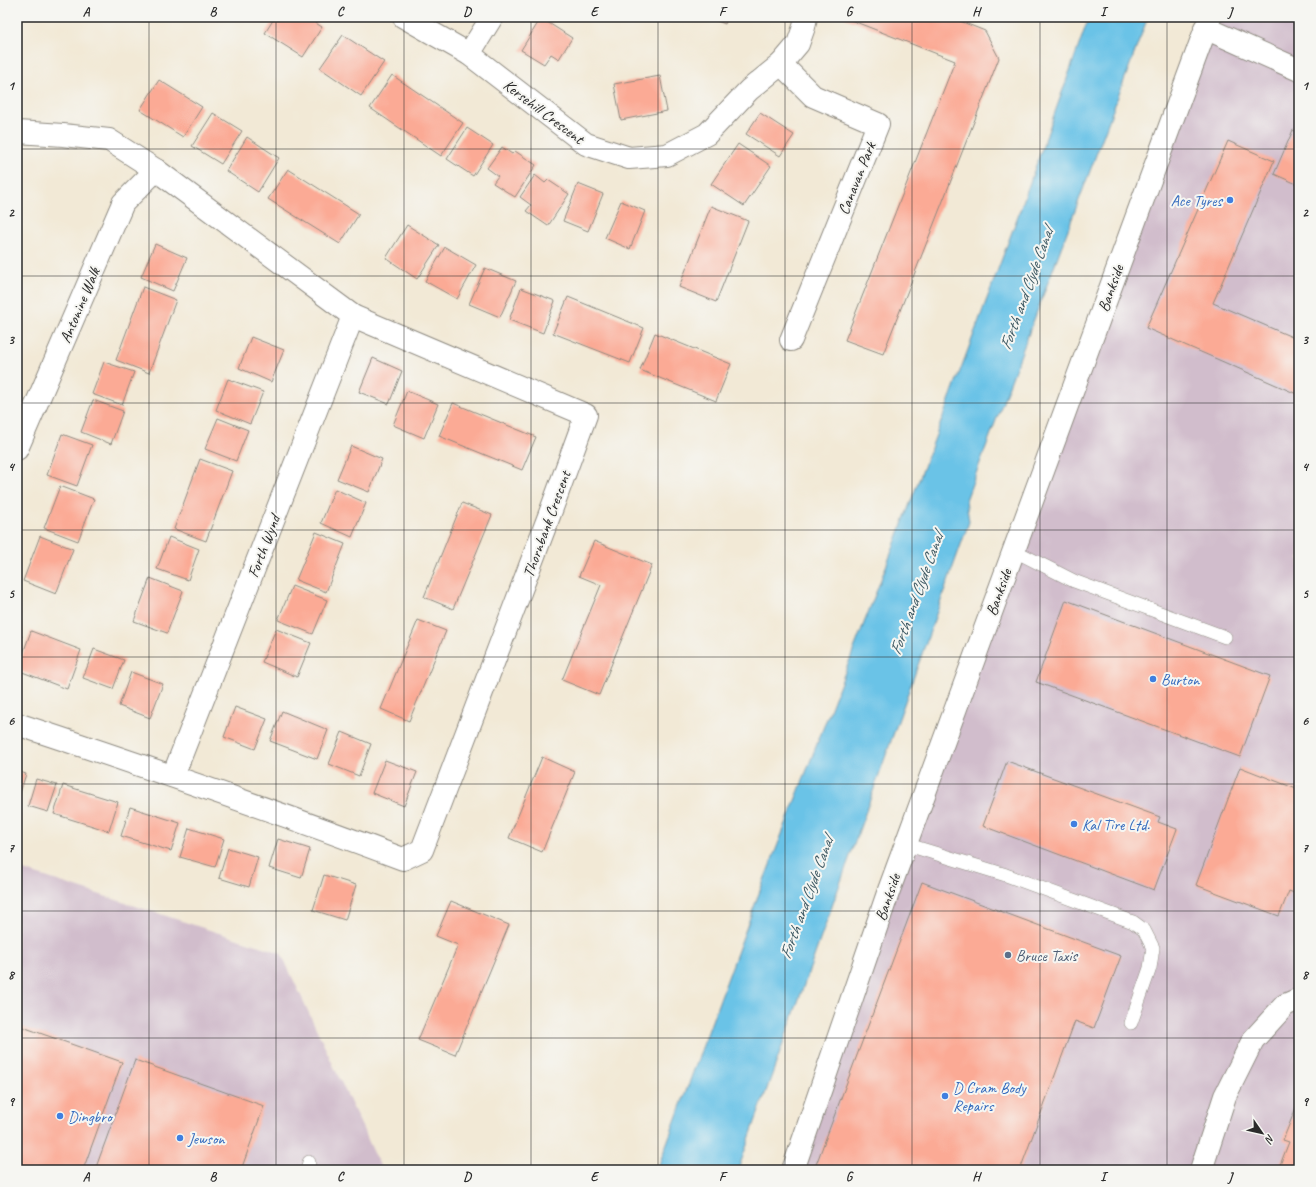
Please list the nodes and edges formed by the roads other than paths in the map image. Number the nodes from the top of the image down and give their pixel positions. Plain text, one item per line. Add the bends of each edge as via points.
1 (404, 17) edge
2 (492, 17) edge
3 (806, 17) edge
4 (1207, 22) edge
5 (469, 54) junction
6 (781, 64) junction
7 (1299, 70) edge
8 (17, 132) edge
9 (156, 170) junction
10 (353, 316) junction
11 (791, 340) dead end
12 (17, 449) edge
13 (1013, 550) junction
14 (1225, 637) dead end
15 (17, 724) edge
16 (173, 776) junction
17 (905, 844) junction
18 (1299, 999) edge
19 (1131, 1023) dead end
20 (793, 1170) edge
21 (1201, 1170) edge

1 - 5 street, Kersehill Crescent
2 - 5 street
3 - 6 street, Kersehill Crescent via 798,44
4 - 7 street
4 - 13 street, Bankside
5 - 6 street, Kersehill Crescent via 586,144 629,158 667,156 706,134 749,90
6 - 11 street, Canavan Park via 813,96 878,124
8 - 9 street via 109,140
9 - 10 street
9 - 12 street, Antonine Walk via 123,203
10 - 16 street, Forth Wynd
10 - 16 street, Thornbank Crescent via 586,415 422,850 403,859
13 - 14 lane via 1074,581
13 - 17 street, Bankside
15 - 16 street
17 - 19 lane via 1013,878 1133,922 1144,930 1153,948 1150,968
17 - 20 street, Bankside
18 - 21 street via 1285,1005 1253,1040 1225,1096

